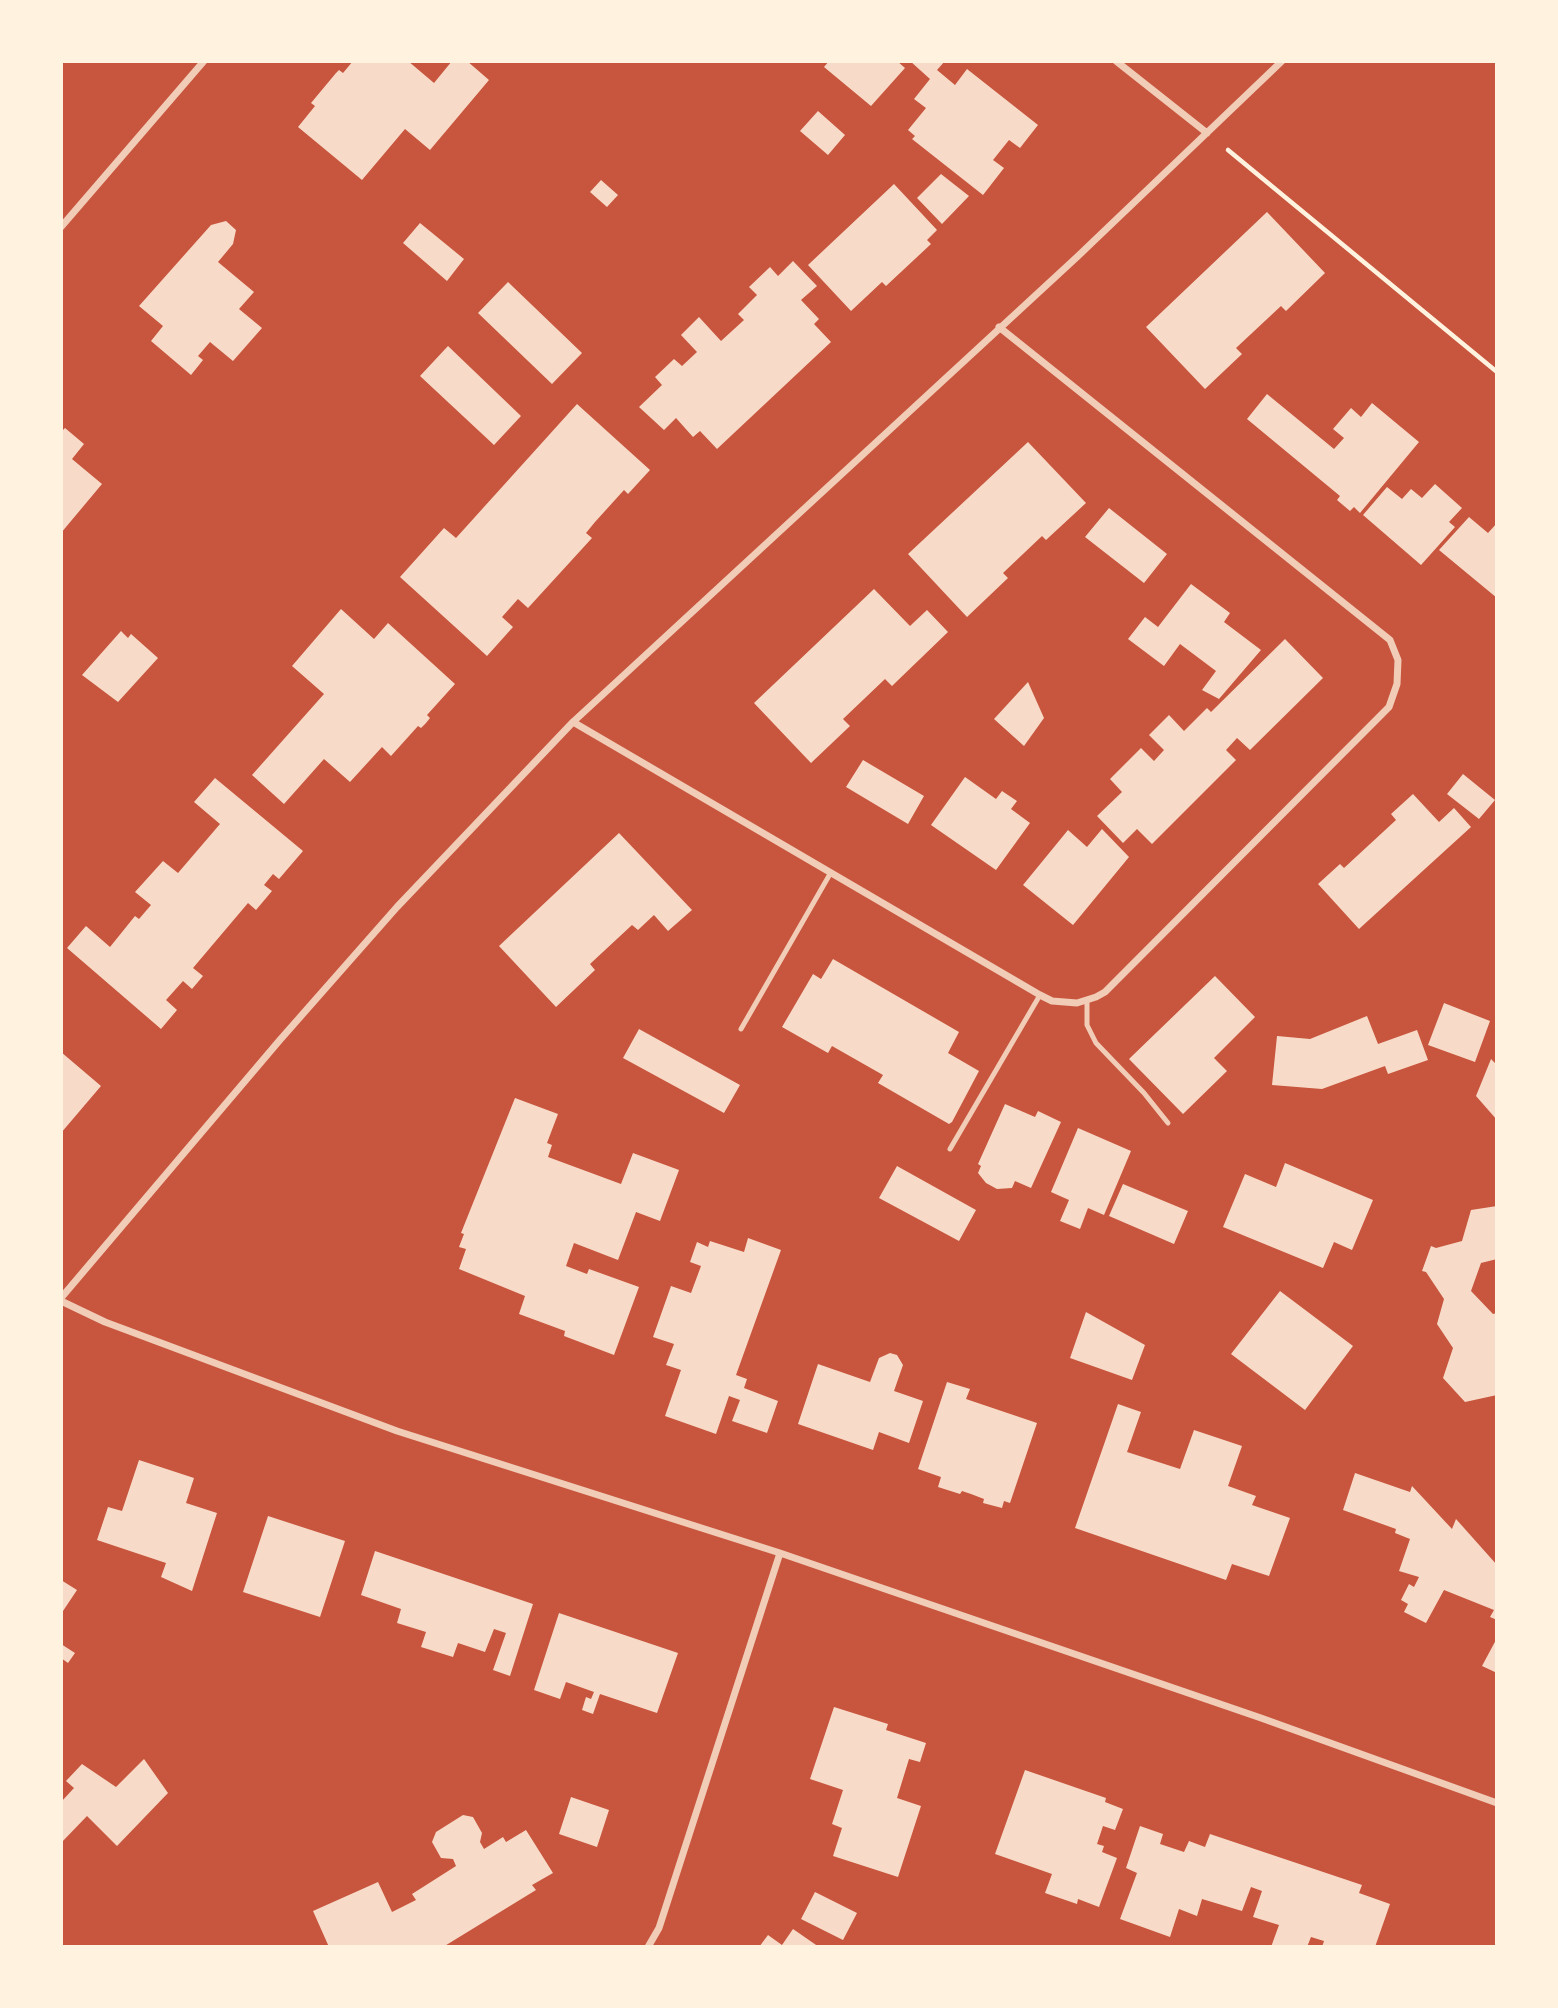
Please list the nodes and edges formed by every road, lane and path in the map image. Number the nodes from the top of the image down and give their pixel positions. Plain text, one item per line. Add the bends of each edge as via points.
1 (204, 61) edge
2 (1116, 61) edge
3 (1282, 61) edge
4 (1207, 133) junction
5 (61, 228) edge
6 (999, 327) junction
7 (1497, 372) edge
8 (573, 722) junction
9 (830, 874) junction
10 (1040, 995) junction
11 (1087, 1001) junction
12 (741, 1029) dead end
13 (1168, 1122) dead end
14 (950, 1149) dead end
15 (61, 1299) edge
16 (780, 1553) junction
17 (1497, 1803) edge
18 (648, 1947) edge

1 - 5 street
2 - 4 street
3 - 4 street
4 - 6 street
4 - 7 path
6 - 8 street
6 - 11 street via 1390,640 1398,660 1398,684 1388,708 1105,992
8 - 9 street
8 - 15 street via 397,907
9 - 10 street
9 - 12 lane
10 - 11 street via 1066,1003
10 - 14 lane
11 - 13 lane via 1087,1025 1096,1043
15 - 16 street via 106,1322 397,1432
16 - 17 street
16 - 18 street via 659,1928

